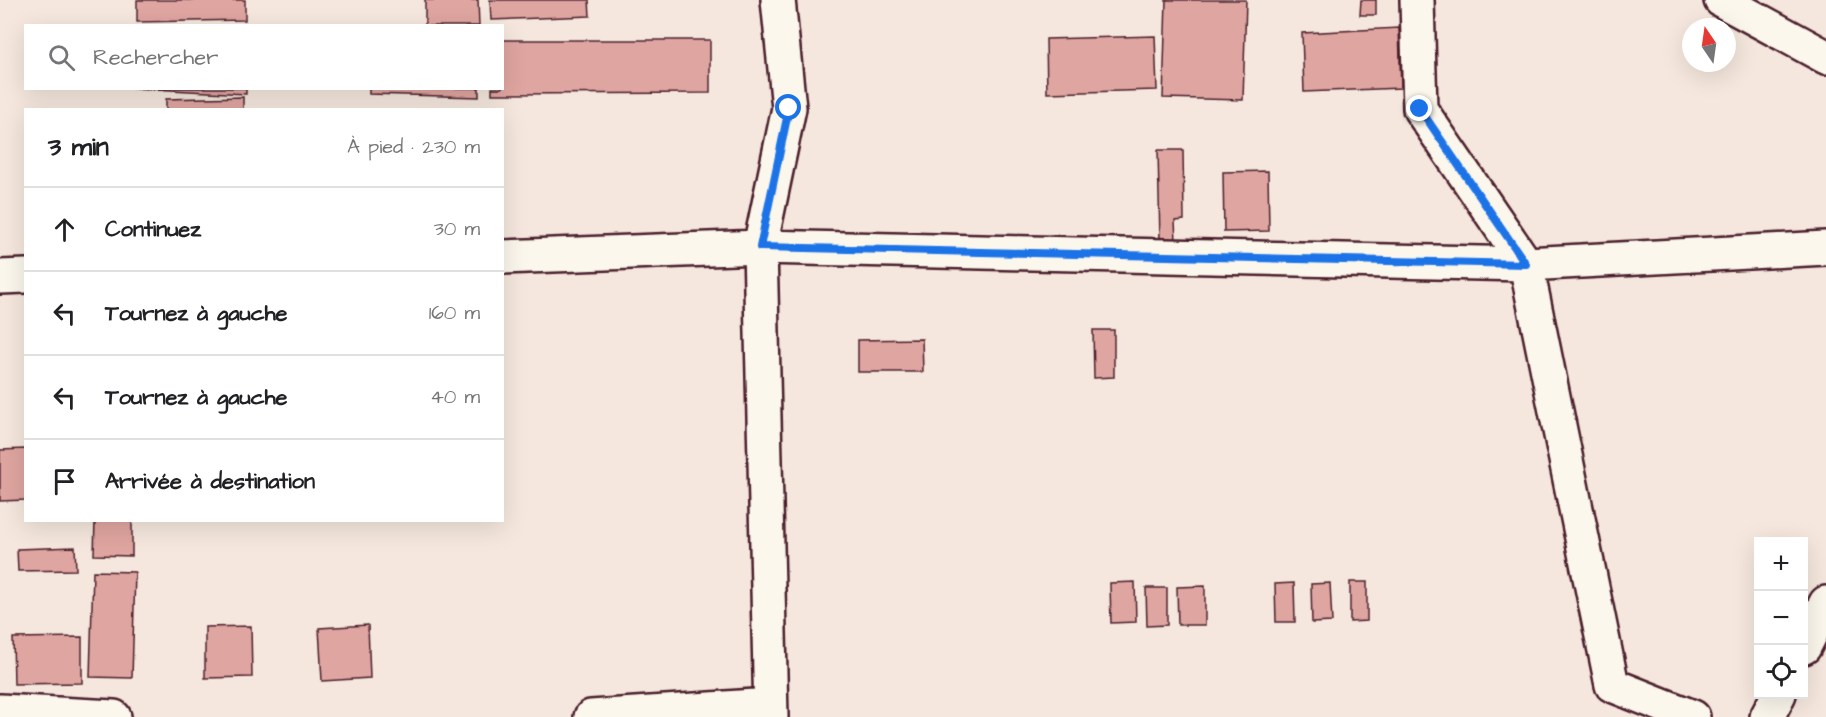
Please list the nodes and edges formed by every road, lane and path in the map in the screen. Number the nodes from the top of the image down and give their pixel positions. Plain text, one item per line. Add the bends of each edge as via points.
1 (778, 0) edge
2 (1417, 0) edge
3 (1721, 0) edge
4 (1826, 57) edge
5 (760, 247) junction
6 (1826, 248) edge
7 (504, 257) edge
8 (1526, 264) junction
9 (24, 276) edge
10 (0, 277) edge
11 (1826, 603) edge
12 (1804, 645) edge
13 (1776, 699) edge
14 (0, 711) edge
15 (771, 711) edge
16 (114, 717) edge
17 (591, 717) edge
18 (1694, 717) edge
19 (1767, 717) edge

1 - 5 street via 789,108
2 - 8 street via 1420,109
3 - 4 street
5 - 7 street
5 - 8 street
5 - 15 street
6 - 8 street
8 - 18 street via 1612,685
9 - 10 street
11 - 12 street
13 - 19 street
14 - 16 street
15 - 17 street

